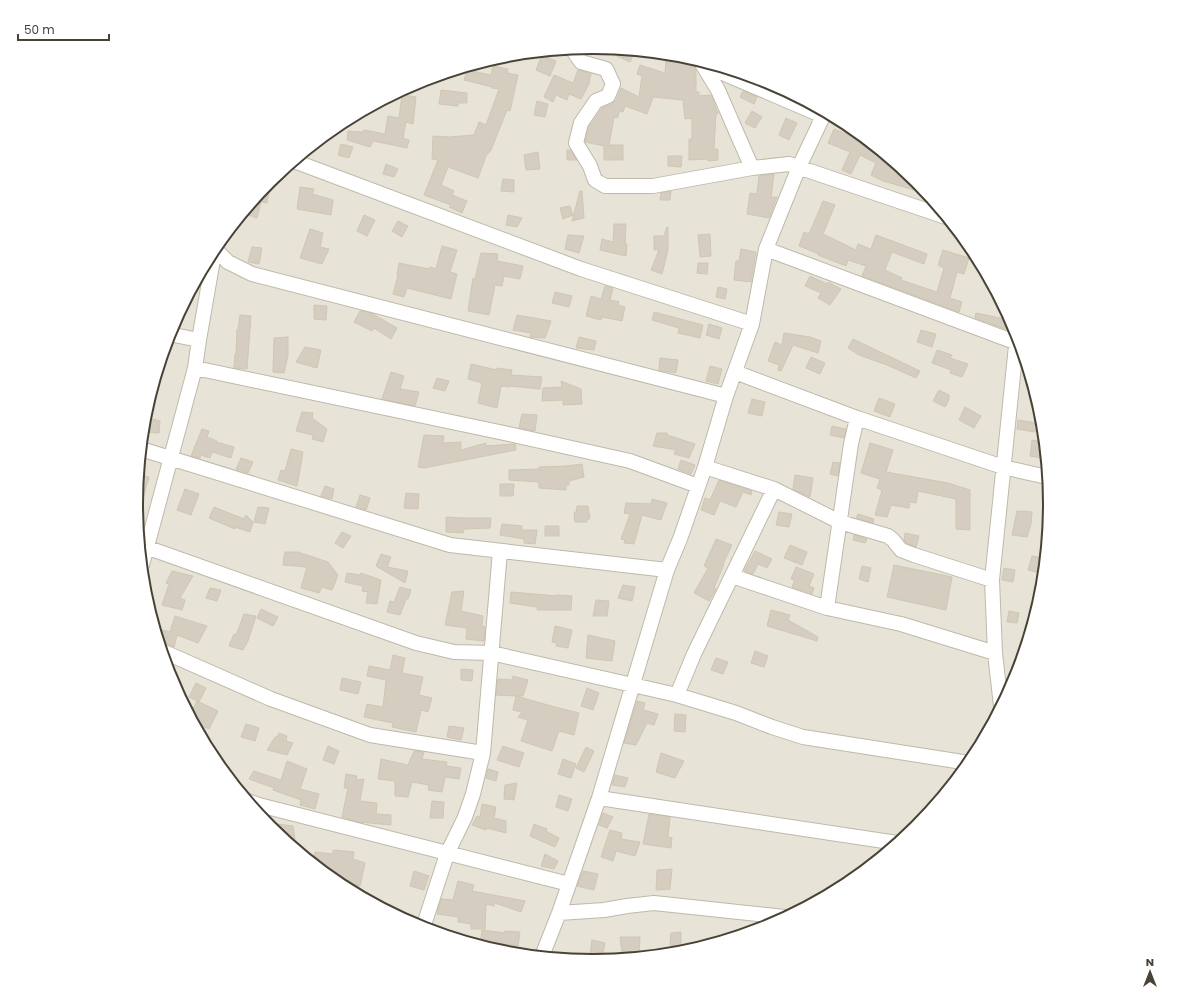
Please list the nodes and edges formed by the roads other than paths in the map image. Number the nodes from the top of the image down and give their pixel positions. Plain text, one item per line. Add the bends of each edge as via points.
1 (576, 55) edge
2 (706, 68) edge
3 (743, 80) edge
4 (796, 102) edge
5 (823, 117) edge
6 (300, 163) edge
7 (799, 167) junction
8 (752, 168) junction
9 (937, 214) edge
10 (766, 249) junction
11 (220, 253) edge
12 (212, 265) edge
13 (752, 324) junction
14 (176, 335) edge
15 (1011, 339) edge
16 (199, 340) junction
17 (1017, 353) edge
18 (195, 368) junction
19 (735, 372) junction
20 (726, 396) junction
21 (857, 418) junction
22 (146, 451) edge
23 (171, 458) junction
24 (705, 467) junction
25 (1003, 467) junction
26 (1042, 476) edge
27 (698, 486) junction
28 (774, 490) junction
29 (840, 522) junction
30 (145, 543) edge
31 (145, 546) edge
32 (500, 551) junction
33 (667, 570) junction
34 (732, 576) junction
35 (992, 580) junction
36 (827, 608) junction
37 (491, 652) junction
38 (995, 652) junction
39 (169, 654) edge
40 (632, 685) junction
41 (677, 695) junction
42 (1000, 696) edge
43 (483, 753) junction
44 (961, 762) edge
45 (598, 798) junction
46 (259, 805) edge
47 (890, 842) edge
48 (447, 854) junction
49 (569, 884) junction
50 (559, 913) junction
51 (774, 916) edge
52 (425, 922) edge
53 (544, 951) edge

1 - 8 street via 581,62 606,69 613,84 608,96 596,101 581,123 576,143 595,180 605,186 653,186
2 - 8 street
3 - 4 street
5 - 7 street
6 - 13 street via 581,269
7 - 8 street via 789,164
7 - 9 street
7 - 10 street
10 - 13 street
10 - 15 street
11 - 20 street via 228,262 252,274
12 - 16 street
13 - 19 street
14 - 16 street
16 - 18 street
17 - 25 street
18 - 23 street
18 - 27 street via 504,432 630,461
19 - 20 street
19 - 21 street
20 - 24 street
21 - 25 street
21 - 29 street
22 - 23 street
23 - 30 street
23 - 32 street via 450,546
24 - 27 street
24 - 28 street
25 - 26 street
25 - 35 street
27 - 33 street
28 - 29 street
28 - 34 street
29 - 35 street via 888,536 901,550 914,555
29 - 36 street
31 - 37 street via 416,643 454,652
32 - 33 street
32 - 37 street
33 - 40 street
34 - 36 street
34 - 41 street
35 - 38 street
36 - 38 street via 901,624
37 - 40 street
37 - 43 street
38 - 42 street
39 - 43 street via 271,699 370,735
40 - 41 street
40 - 45 street
41 - 44 street via 803,737
43 - 48 street via 473,794
45 - 47 street
45 - 49 street
46 - 48 street
48 - 49 street
48 - 52 street
49 - 50 street
50 - 51 street via 654,903
50 - 53 street

